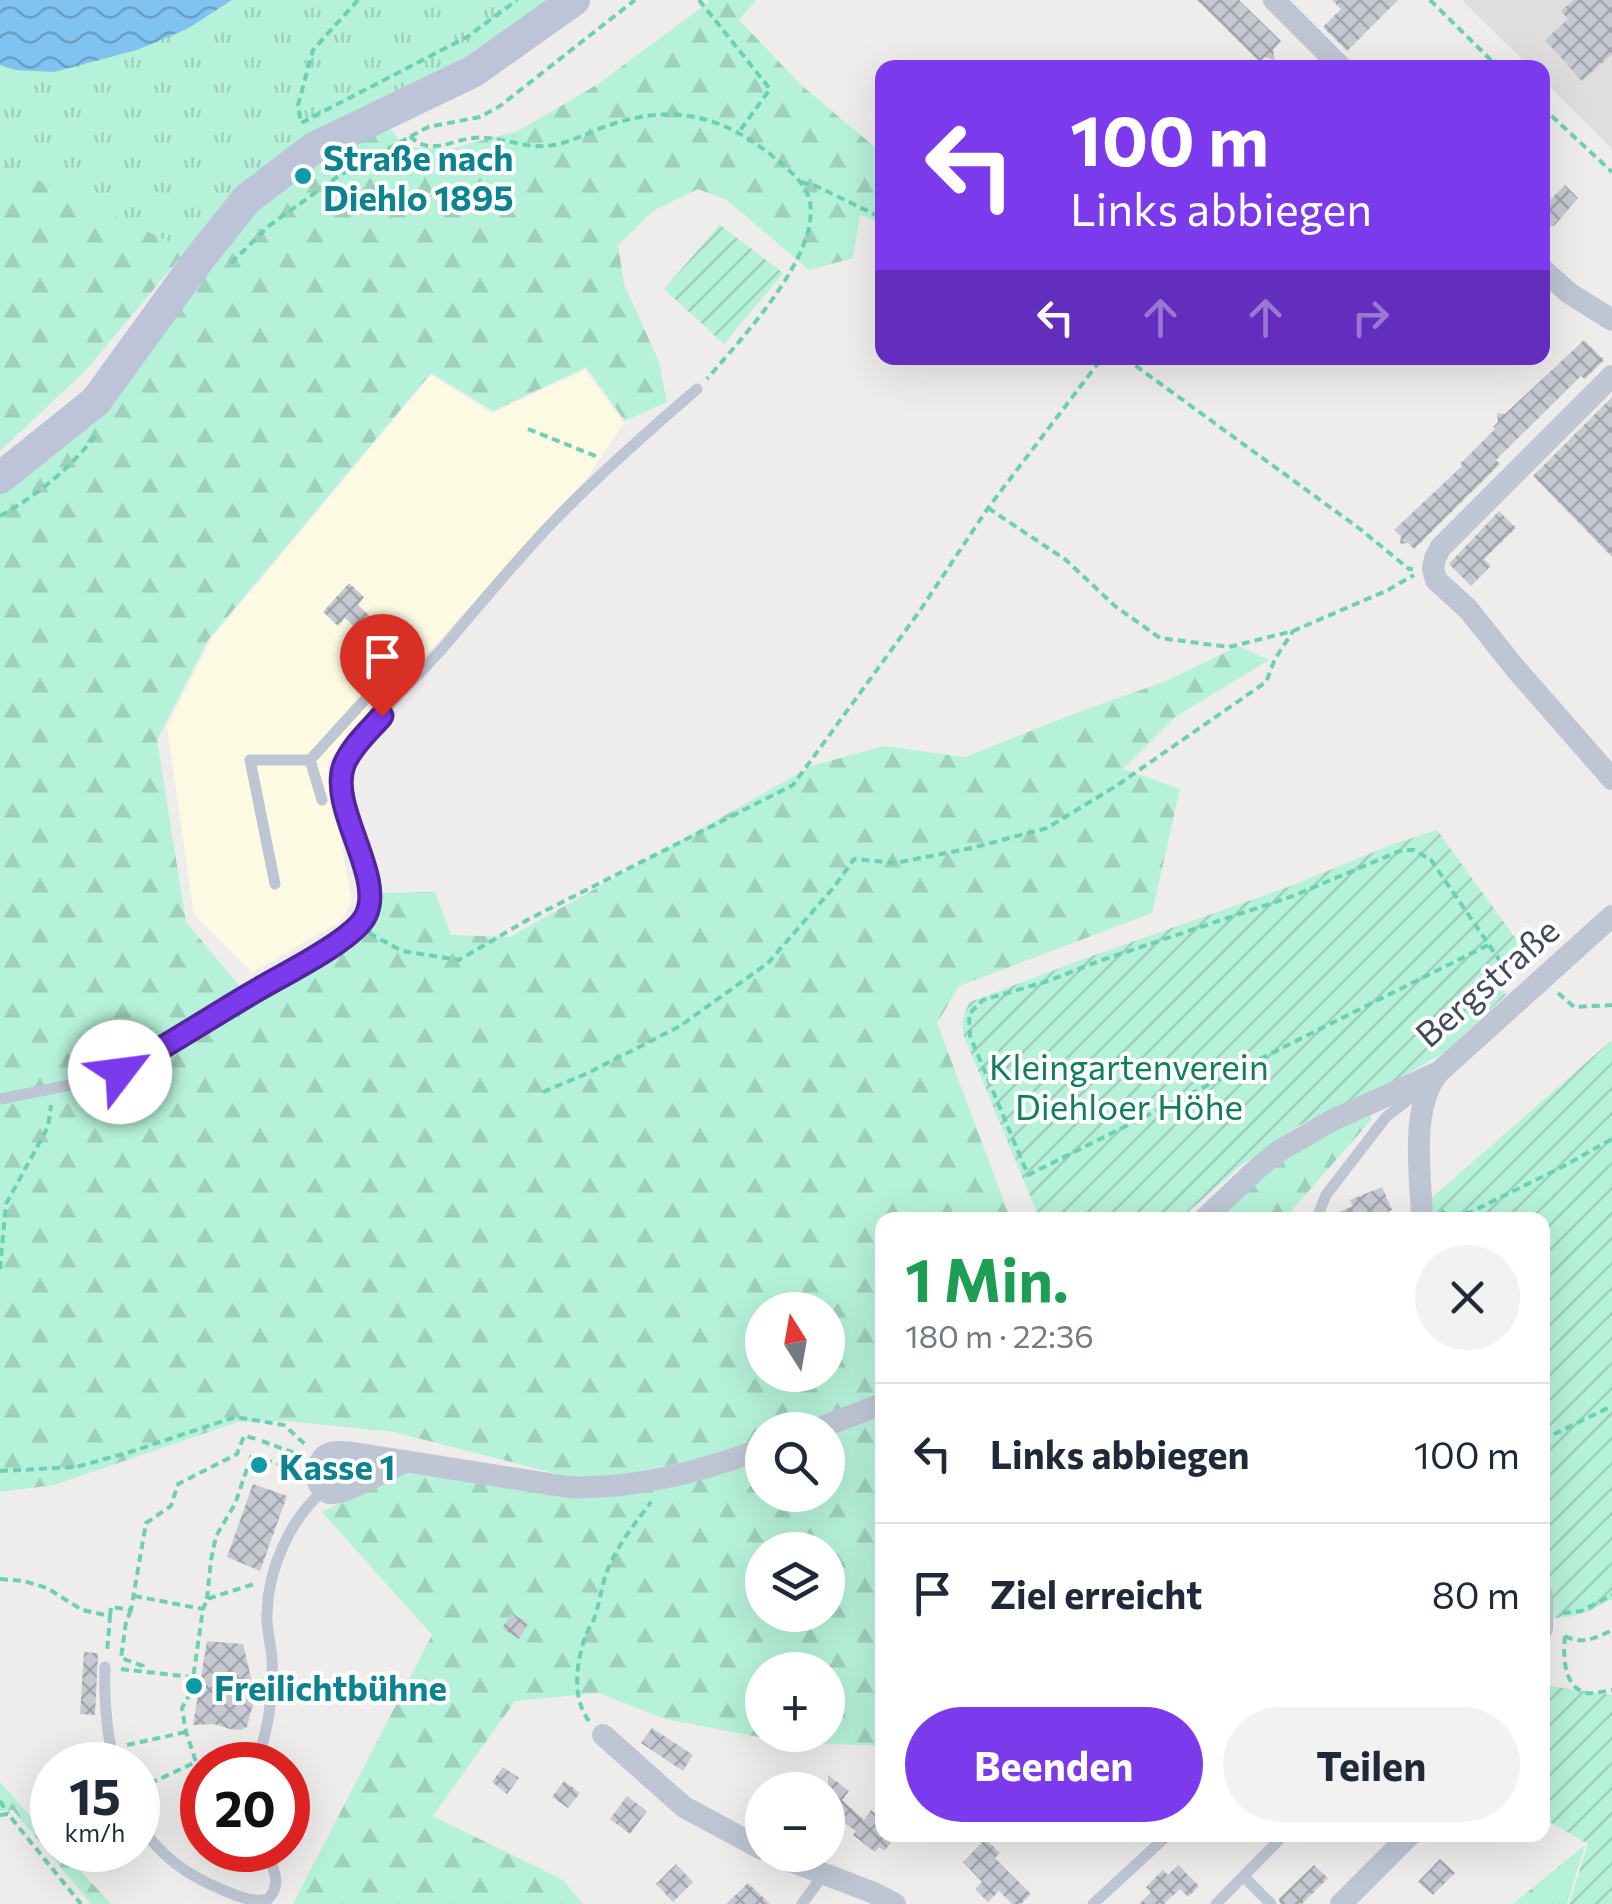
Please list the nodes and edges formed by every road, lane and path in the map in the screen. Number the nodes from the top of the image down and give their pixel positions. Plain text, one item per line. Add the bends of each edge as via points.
1 (358, 0) edge
2 (517, 0) edge
3 (574, 0) edge
4 (635, 0) edge
5 (699, 0) edge
6 (1274, 0) edge
7 (1430, 0) edge
8 (1334, 60) edge
9 (1491, 60) edge
10 (1550, 114) edge
11 (739, 132) junction
12 (410, 136) junction
13 (1612, 172) edge
14 (800, 182) junction
15 (875, 215) edge
16 (230, 264) dead end
17 (1550, 276) edge
18 (1612, 320) edge
19 (1097, 365) edge
20 (1135, 365) edge
21 (1612, 376) edge
22 (697, 390) joint
23 (103, 425) dead end
24 (528, 429) dead end
25 (610, 467) junction
26 (0, 478) edge
27 (988, 508) junction
28 (0, 516) edge
29 (1433, 569) junction
30 (369, 629) dead end
31 (1293, 631) junction
32 (401, 660) junction
33 (419, 674) junction
34 (310, 760) junction
35 (1612, 779) edge
36 (322, 800) dead end
37 (275, 884) dead end
38 (1612, 916) edge
39 (357, 926) junction
40 (1488, 946) junction
41 (1503, 966) dead end
42 (1555, 970) junction
43 (1612, 1005) edge
44 (1435, 1076) junction
45 (53, 1088) junction
46 (543, 1092) dead end
47 (0, 1099) edge
48 (1612, 1139) edge
49 (1422, 1196) junction
50 (1211, 1212) edge
51 (1319, 1212) edge
52 (1422, 1212) edge
53 (1444, 1212) edge
54 (1471, 1212) edge
55 (0, 1269) edge
56 (1612, 1406) edge
57 (875, 1407) edge
58 (845, 1418) edge
59 (1550, 1436) edge
60 (745, 1455) edge
61 (256, 1458) dead end
62 (264, 1460) dead end
63 (406, 1462) junction
64 (0, 1471) edge
65 (319, 1471) junction
66 (676, 1474) junction
67 (273, 1576) junction
68 (0, 1579) edge
69 (1612, 1595) edge
70 (134, 1596) junction
71 (208, 1598) junction
72 (203, 1609) junction
73 (132, 1610) junction
74 (110, 1616) junction
75 (1550, 1617) edge
76 (1612, 1630) edge
77 (106, 1667) junction
78 (142, 1671) junction
79 (193, 1678) junction
80 (1612, 1690) edge
81 (186, 1732) junction
82 (603, 1735) joint
83 (110, 1742) edge
84 (142, 1742) edge
85 (263, 1742) edge
86 (160, 1779) edge
87 (0, 1802) edge
88 (8, 1814) junction
89 (0, 1815) edge
90 (745, 1840) edge
91 (1160, 1842) edge
92 (1277, 1842) edge
93 (1403, 1842) edge
94 (160, 1851) edge
95 (180, 1868) edge
96 (187, 1872) edge
97 (274, 1872) edge
98 (816, 1872) edge
99 (823, 1875) junction
100 (1244, 1876) junction
101 (81, 1904) edge
102 (802, 1904) edge
103 (895, 1904) edge
104 (1093, 1904) edge
105 (1216, 1904) edge
106 (1271, 1904) edge
107 (1341, 1904) edge

1 - 2 path via 312,50 298,105 302,123 467,37
3 - 26 main road via 474,71 314,148 247,199 96,401
4 - 12 path via 500,106
5 - 11 path via 770,89
6 - 8 street
7 - 9 path
10 - 13 path
11 - 12 path via 666,113 548,146 480,137 432,148
11 - 14 path
12 - 16 path via 298,205
14 - 15 path
14 - 22 path via 810,216 790,274
17 - 18 street
19 - 27 path
20 - 29 path via 1409,569
21 - 29 street via 1441,547
22 - 25 lane
23 - 28 path via 30,499
24 - 25 path
25 - 33 lane
27 - 31 path via 1066,560 1160,638 1228,647
27 - 39 path via 793,784 459,960 402,951
29 - 31 path
29 - 35 street via 1442,588 1468,609
30 - 32 lane
31 - 46 path via 1266,682 1047,828 895,862 854,859 768,963 680,1026
32 - 33 lane
32 - 34 lane
33 - 39 lane via 344,765 345,803 370,891 366,917
34 - 36 lane
34 - 37 lane via 250,760
38 - 42 street, Bergstraße
39 - 45 lane via 120,1072
40 - 40 path via 1431,860 1402,850 1293,896 983,1000 969,1014 968,1026 1028,1175
40 - 41 path
42 - 43 path via 1559,996 1574,1008
42 - 44 street, Bergstraße
44 - 49 street via 1423,1102
44 - 50 street, Bergstraße via 1280,1151
44 - 51 lane via 1386,1117
45 - 47 lane
45 - 55 path via 48,1126 6,1204
48 - 54 path
49 - 52 street
49 - 53 path
56 - 59 path
57 - 58 street
60 - 66 street
61 - 71 path via 216,1536
62 - 65 path
63 - 65 street via 330,1452
63 - 65 street via 336,1494 326,1493
63 - 66 street via 568,1487
64 - 65 path via 76,1467 235,1417 284,1425
65 - 67 lane
65 - 70 path via 244,1436 237,1454 178,1484 171,1506 146,1523
66 - 82 path via 612,1558 584,1637 579,1704
67 - 71 path
67 - 85 lane
68 - 74 path via 47,1588 82,1610
69 - 75 path
70 - 72 path
70 - 73 path
71 - 72 path
72 - 79 path
73 - 74 path via 111,1607
73 - 78 path via 121,1658
74 - 77 path
75 - 76 path via 1574,1640
75 - 80 path via 1575,1686 1589,1694
77 - 78 path
77 - 83 lane
78 - 79 path
79 - 81 path via 182,1708
81 - 84 path
81 - 86 path via 196,1762
82 - 90 street via 684,1807
87 - 88 path
88 - 89 path
88 - 101 path
91 - 104 lane
92 - 100 lane
93 - 107 street
94 - 95 lane
96 - 97 lane via 253,1901 276,1890
98 - 99 street
99 - 102 lane
99 - 103 street
100 - 105 lane
100 - 106 lane

